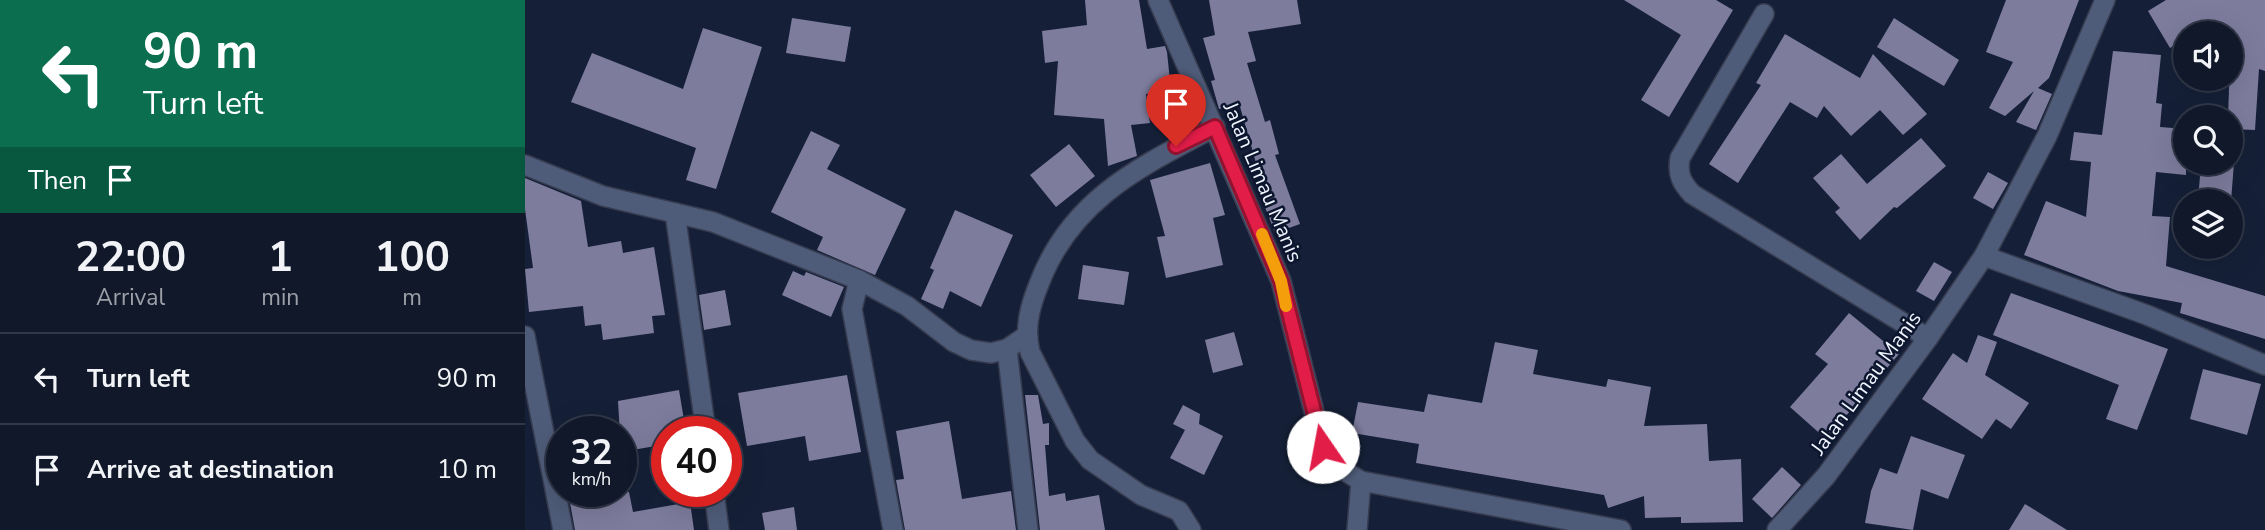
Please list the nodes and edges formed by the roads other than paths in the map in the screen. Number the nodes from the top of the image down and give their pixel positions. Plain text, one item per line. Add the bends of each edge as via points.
1 (1157, 0) edge
2 (2105, 0) edge
3 (1764, 14) dead end
4 (1215, 127) junction
5 (525, 165) edge
6 (675, 213) junction
7 (1984, 256) junction
8 (859, 280) junction
9 (1026, 336) junction
10 (1928, 338) junction
11 (1007, 349) junction
12 (526, 351) edge
13 (2265, 365) edge
14 (704, 416) edge
15 (1361, 481) junction
16 (716, 507) edge
17 (563, 530) edge
18 (719, 530) edge
19 (893, 530) edge
20 (1028, 530) edge
21 (1191, 530) edge
22 (1357, 530) edge
23 (1621, 530) edge
24 (1777, 530) edge

1 - 4 street, Jalan Limau Manis
2 - 7 street, Jalan Limau Manis via 2047,136
3 - 10 street via 1680,158 1682,183 1692,194
4 - 9 street via 1152,159 1059,239 1032,303
4 - 15 street, Jalan Limau Manis via 1281,281 1323,447 1335,465
5 - 6 street via 603,196
6 - 8 street via 713,222
6 - 14 street
7 - 10 street, Jalan Limau Manis
7 - 13 street via 2147,315
8 - 11 street via 971,350 991,353
8 - 19 street via 852,309
9 - 11 street
9 - 21 street via 1075,441 1090,460 1140,495 1179,511
10 - 24 street, Jalan Limau Manis via 1826,476
11 - 20 street
12 - 17 street
15 - 22 street
15 - 23 street, Jalan Limau Manis
16 - 18 street

